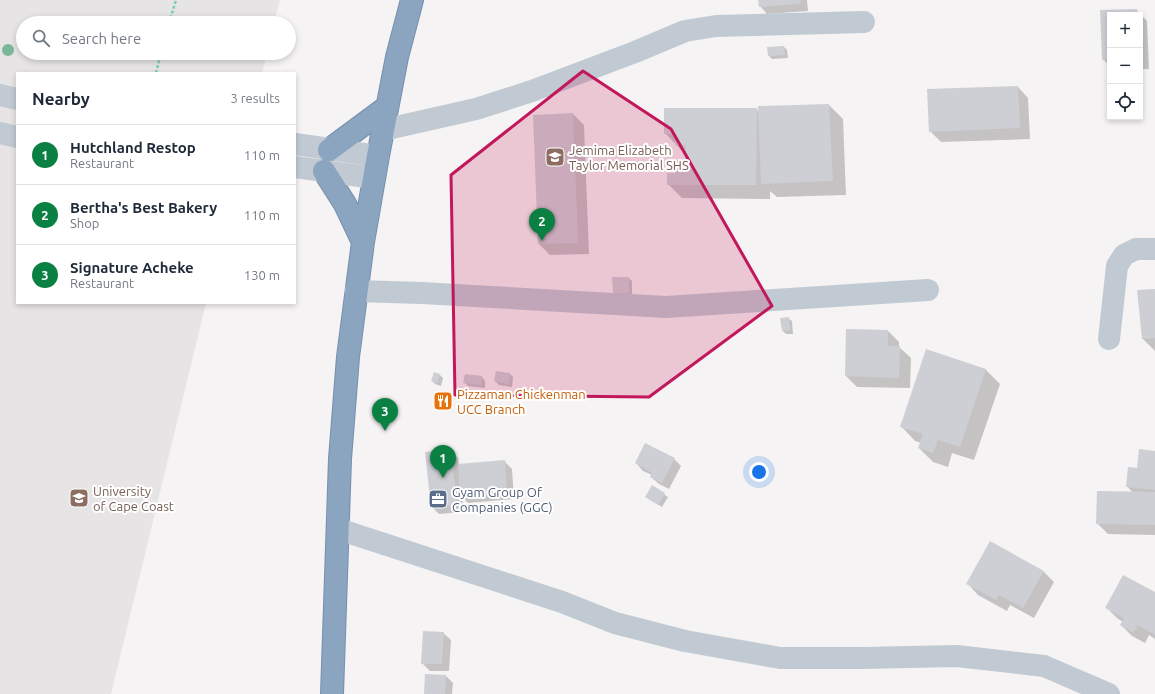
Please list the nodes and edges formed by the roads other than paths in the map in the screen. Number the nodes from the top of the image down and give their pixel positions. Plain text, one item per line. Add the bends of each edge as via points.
1 (412, 0) edge
2 (864, 22) dead end
3 (0, 96) edge
4 (16, 99) edge
5 (387, 107) junction
6 (383, 130) junction
7 (0, 133) edge
8 (16, 137) edge
9 (296, 144) edge
10 (329, 150) junction
11 (378, 156) junction
12 (296, 167) edge
13 (324, 171) junction
14 (374, 178) junction
15 (363, 242) junction
16 (1155, 249) edge
17 (928, 290) dead end
18 (356, 291) junction
19 (1109, 339) dead end
20 (338, 529) junction
21 (332, 694) edge
22 (1109, 694) edge

1 - 5 highway
2 - 6 street via 716,26 685,31 518,96 476,109
3 - 4 street
5 - 6 highway
5 - 10 highway
6 - 11 highway
7 - 8 street
9 - 10 street
10 - 11 street
11 - 14 highway
12 - 13 street
13 - 14 street
13 - 15 highway via 345,204
14 - 15 highway
15 - 18 highway
16 - 19 street via 1136,249 1124,255 1117,266
17 - 18 street via 666,307
18 - 20 highway via 340,459
20 - 21 highway
20 - 22 street via 562,602 614,623 685,641 780,658 957,656 1044,666

